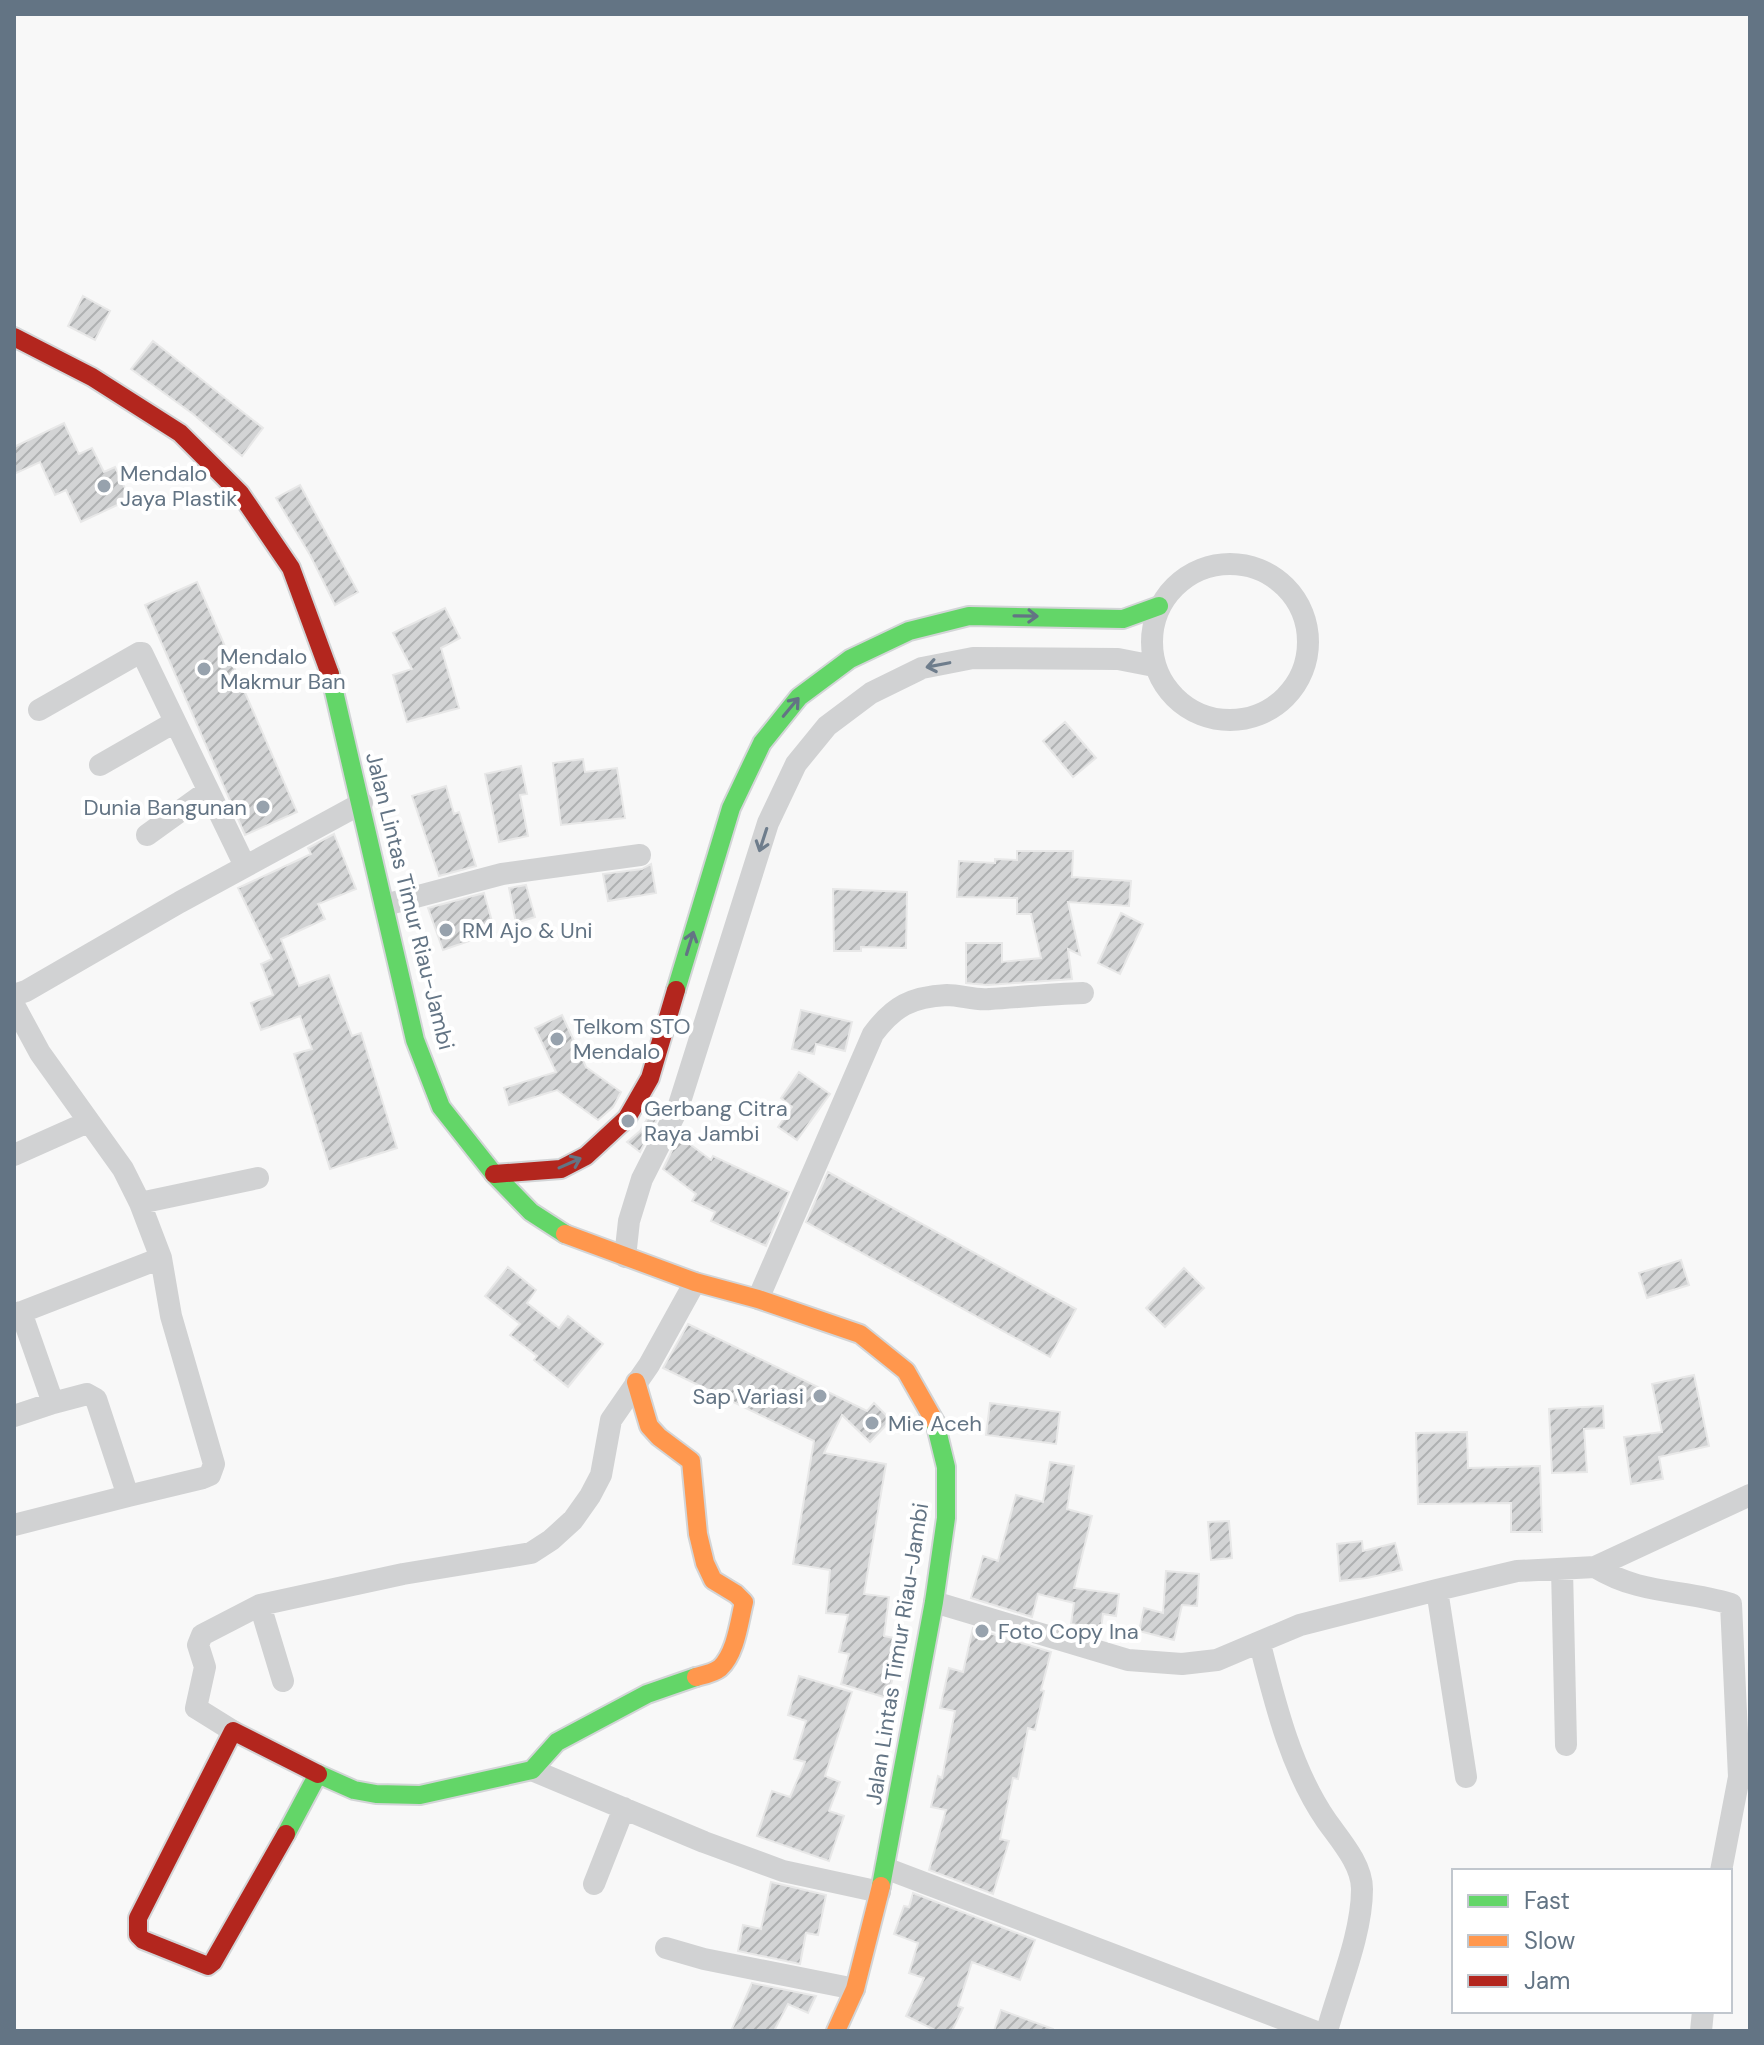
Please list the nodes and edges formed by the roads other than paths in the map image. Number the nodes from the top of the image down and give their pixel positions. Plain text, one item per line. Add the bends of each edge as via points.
1 (14, 337) edge
2 (1159, 606) junction
3 (1154, 666) junction
4 (39, 710) dead end
5 (175, 722) junction
6 (100, 765) dead end
7 (208, 791) junction
8 (362, 803) junction
9 (147, 835) dead end
10 (640, 855) dead end
11 (245, 866) junction
12 (385, 905) junction
13 (1083, 993) dead end
14 (14, 995) edge
15 (14, 1005) edge
16 (88, 1122) junction
17 (14, 1155) edge
18 (494, 1174) junction
19 (258, 1178) dead end
20 (140, 1203) junction
21 (625, 1257) junction
22 (161, 1258) junction
23 (695, 1282) junction
24 (758, 1299) junction
25 (18, 1313) edge
26 (636, 1382) junction
27 (53, 1403) junction
28 (14, 1416) edge
29 (1750, 1495) edge
30 (128, 1496) junction
31 (14, 1525) edge
32 (1595, 1567) junction
33 (1562, 1569) junction
34 (1437, 1590) junction
35 (934, 1602) junction
36 (260, 1605) junction
37 (1740, 1605) edge
38 (1260, 1644) junction
39 (283, 1681) dead end
40 (233, 1731) junction
41 (1566, 1745) dead end
42 (532, 1770) junction
43 (318, 1774) junction
44 (1466, 1777) dead end
45 (624, 1808) junction
46 (885, 1868) junction
47 (1721, 1869) edge
48 (594, 1884) dead end
49 (880, 1892) junction
50 (666, 1948) dead end
51 (855, 1989) junction
52 (836, 2031) edge
53 (1314, 2031) edge
54 (1327, 2031) edge

1 - 8 main road, Jalan Lintas Timur Riau-Jambi via 92,377 180,433 240,493 291,568 329,669
2 - 3 street via 1151,635
2 - 3 street via 1178,581 1205,567 1236,563 1266,572 1290,591 1305,618 1309,649 1300,679 1281,703 1254,717 1223,721 1194,712 1170,693
18 -> 2 main road via 561,1169 586,1156 627,1118 650,1078 731,808 762,743 799,697 850,659 909,631 969,616 1123,619
3 -> 21 street via 1118,659 973,658 922,668 871,693 827,726 796,764 768,823 678,1108 642,1179
4 - 5 street via 139,653 148,660
5 - 6 street
5 - 7 street
7 - 9 street
7 - 11 street
8 - 11 street
8 - 12 main road, Jalan Lintas Timur Riau-Jambi
10 - 12 street via 502,874
11 - 14 street
12 - 18 main road, Jalan Lintas Timur Riau-Jambi via 415,1040 441,1107
13 - 24 street via 987,1000 948,995 913,1001 889,1013 873,1034
15 - 16 street
16 - 17 street
16 - 20 street via 123,1169
18 - 21 main road, Jalan Lintas Timur Riau-Jambi via 531,1212 569,1237
19 - 20 street
20 - 22 street
21 - 23 main road, Jalan Lintas Timur Riau-Jambi
22 - 25 street
22 - 30 street via 171,1316 214,1464 203,1478
23 - 24 main road, Jalan Lintas Timur Riau-Jambi
23 - 26 street
24 - 35 main road, Jalan Lintas Timur Riau-Jambi via 860,1334 906,1371 935,1421 946,1467 946,1518
25 - 27 street
26 - 36 street via 611,1420 601,1475 590,1496 573,1520 531,1553
26 - 42 main road via 647,1425 691,1461 702,1550 711,1577 744,1602 736,1634 718,1670 647,1694 569,1735
27 - 28 street
27 - 30 street via 87,1394 96,1399
29 - 32 street
30 - 31 street
32 - 33 street
32 - 37 street via 1649,1590
33 - 34 street via 1517,1571
33 - 41 street
34 - 38 street via 1300,1625
34 - 44 street
35 - 38 street via 1128,1660 1194,1663
35 - 46 main road, Jalan Lintas Timur Riau-Jambi
36 - 39 street
36 - 40 street via 198,1640 205,1667 196,1708
37 - 47 street via 1739,1777
38 - 54 street via 1294,1759 1316,1805 1357,1867 1362,1887 1357,1926
40 - 43 main road
40 - 43 main road via 138,1918 136,1929 143,1940 202,1965 213,1962
42 - 43 main road via 420,1795 354,1790
42 - 45 street
45 - 48 street
45 - 49 street via 783,1871
46 - 49 main road, Jalan Lintas Timur Riau-Jambi
46 - 53 street
49 - 51 main road, Jalan Lintas Timur Riau-Jambi
50 - 51 street
51 - 52 main road, Jalan Lintas Timur Riau-Jambi

